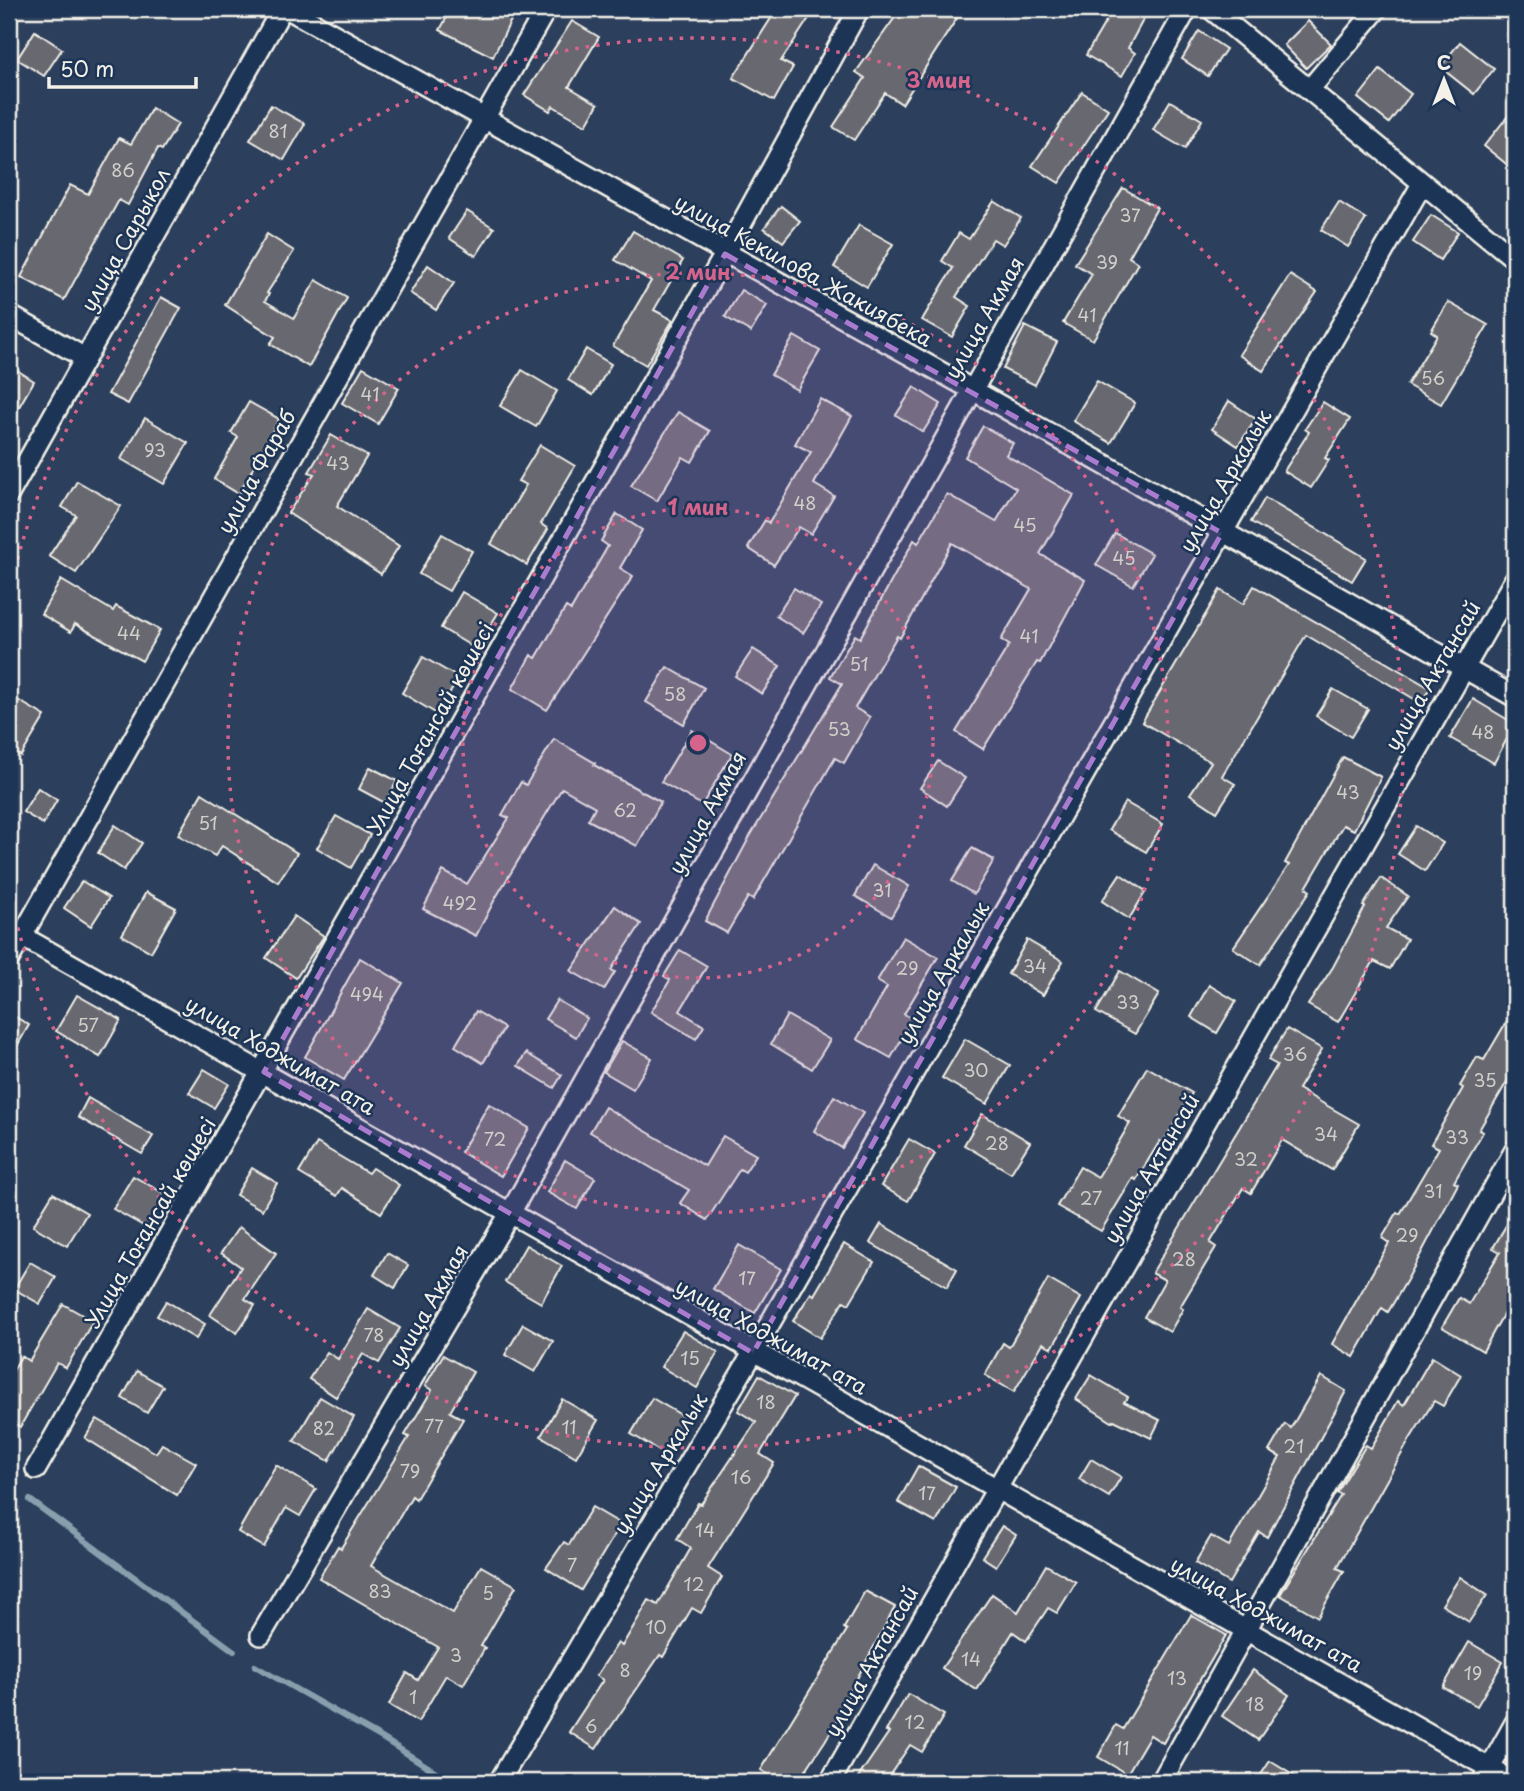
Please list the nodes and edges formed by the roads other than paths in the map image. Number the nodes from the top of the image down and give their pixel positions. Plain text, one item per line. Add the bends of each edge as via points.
1 (282, 9) edge
2 (288, 9) edge
3 (546, 9) edge
4 (859, 9) edge
5 (1187, 9) edge
6 (1211, 9) edge
7 (1377, 9) edge
8 (1309, 90) junction
9 (482, 119) junction
10 (1422, 184) junction
11 (725, 254) junction
12 (1515, 259) edge
13 (9, 315) edge
14 (85, 358) junction
15 (971, 389) junction
16 (9, 494) edge
17 (1222, 533) junction
18 (1515, 579) edge
19 (1464, 667) junction
20 (1515, 697) edge
21 (15, 933) edge
22 (9, 959) edge
23 (264, 1072) junction
24 (1515, 1150) edge
25 (509, 1215) junction
26 (753, 1353) junction
27 (36, 1469) dead end
28 (996, 1489) junction
29 (1247, 1630) junction
30 (261, 1635) dead end
31 (1515, 1723) edge
32 (1486, 1775) edge
33 (499, 1782) edge
34 (830, 1782) edge
35 (1161, 1782) edge
36 (1514, 1782) edge

1 - 14 street, улица Сарыкол
2 - 9 street, улица Кекилова Жакиябека
3 - 9 street, улица Фараб
4 - 11 street, Улица Тоғансай көшесі
5 - 15 street, улица Акмая
6 - 8 street
7 - 8 street
8 - 10 street
9 - 11 street, улица Кекилова Жакиябека
9 - 21 street, улица Фараб
10 - 12 street
10 - 17 street, улица Аркалык
11 - 15 street, улица Кекилова Жакиябека
11 - 23 street, Улица Тоғансай көшесі
13 - 14 street
14 - 16 street, улица Сарыкол
15 - 17 street, улица Кекилова Жакиябека
15 - 25 street, улица Акмая
17 - 19 street, улица Кекилова Жакиябека
17 - 26 street, улица Аркалык
18 - 19 street, улица Актансай
19 - 20 street, улица Кекилова Жакиябека
19 - 28 street, улица Актансай
21 - 22 street, улица Фараб
21 - 23 street, улица Ходжимат ата
23 - 25 street, улица Ходжимат ата
23 - 27 street, Улица Тоғансай көшесі
24 - 29 street
25 - 26 street, улица Ходжимат ата
25 - 30 street, улица Акмая
26 - 28 street, улица Ходжимат ата
26 - 33 street, улица Аркалык
28 - 29 street, улица Ходжимат ата
28 - 34 street, улица Актансай
29 - 32 street, улица Ходжимат ата
29 - 35 street
31 - 32 street
32 - 36 street, улица Ходжимат ата

